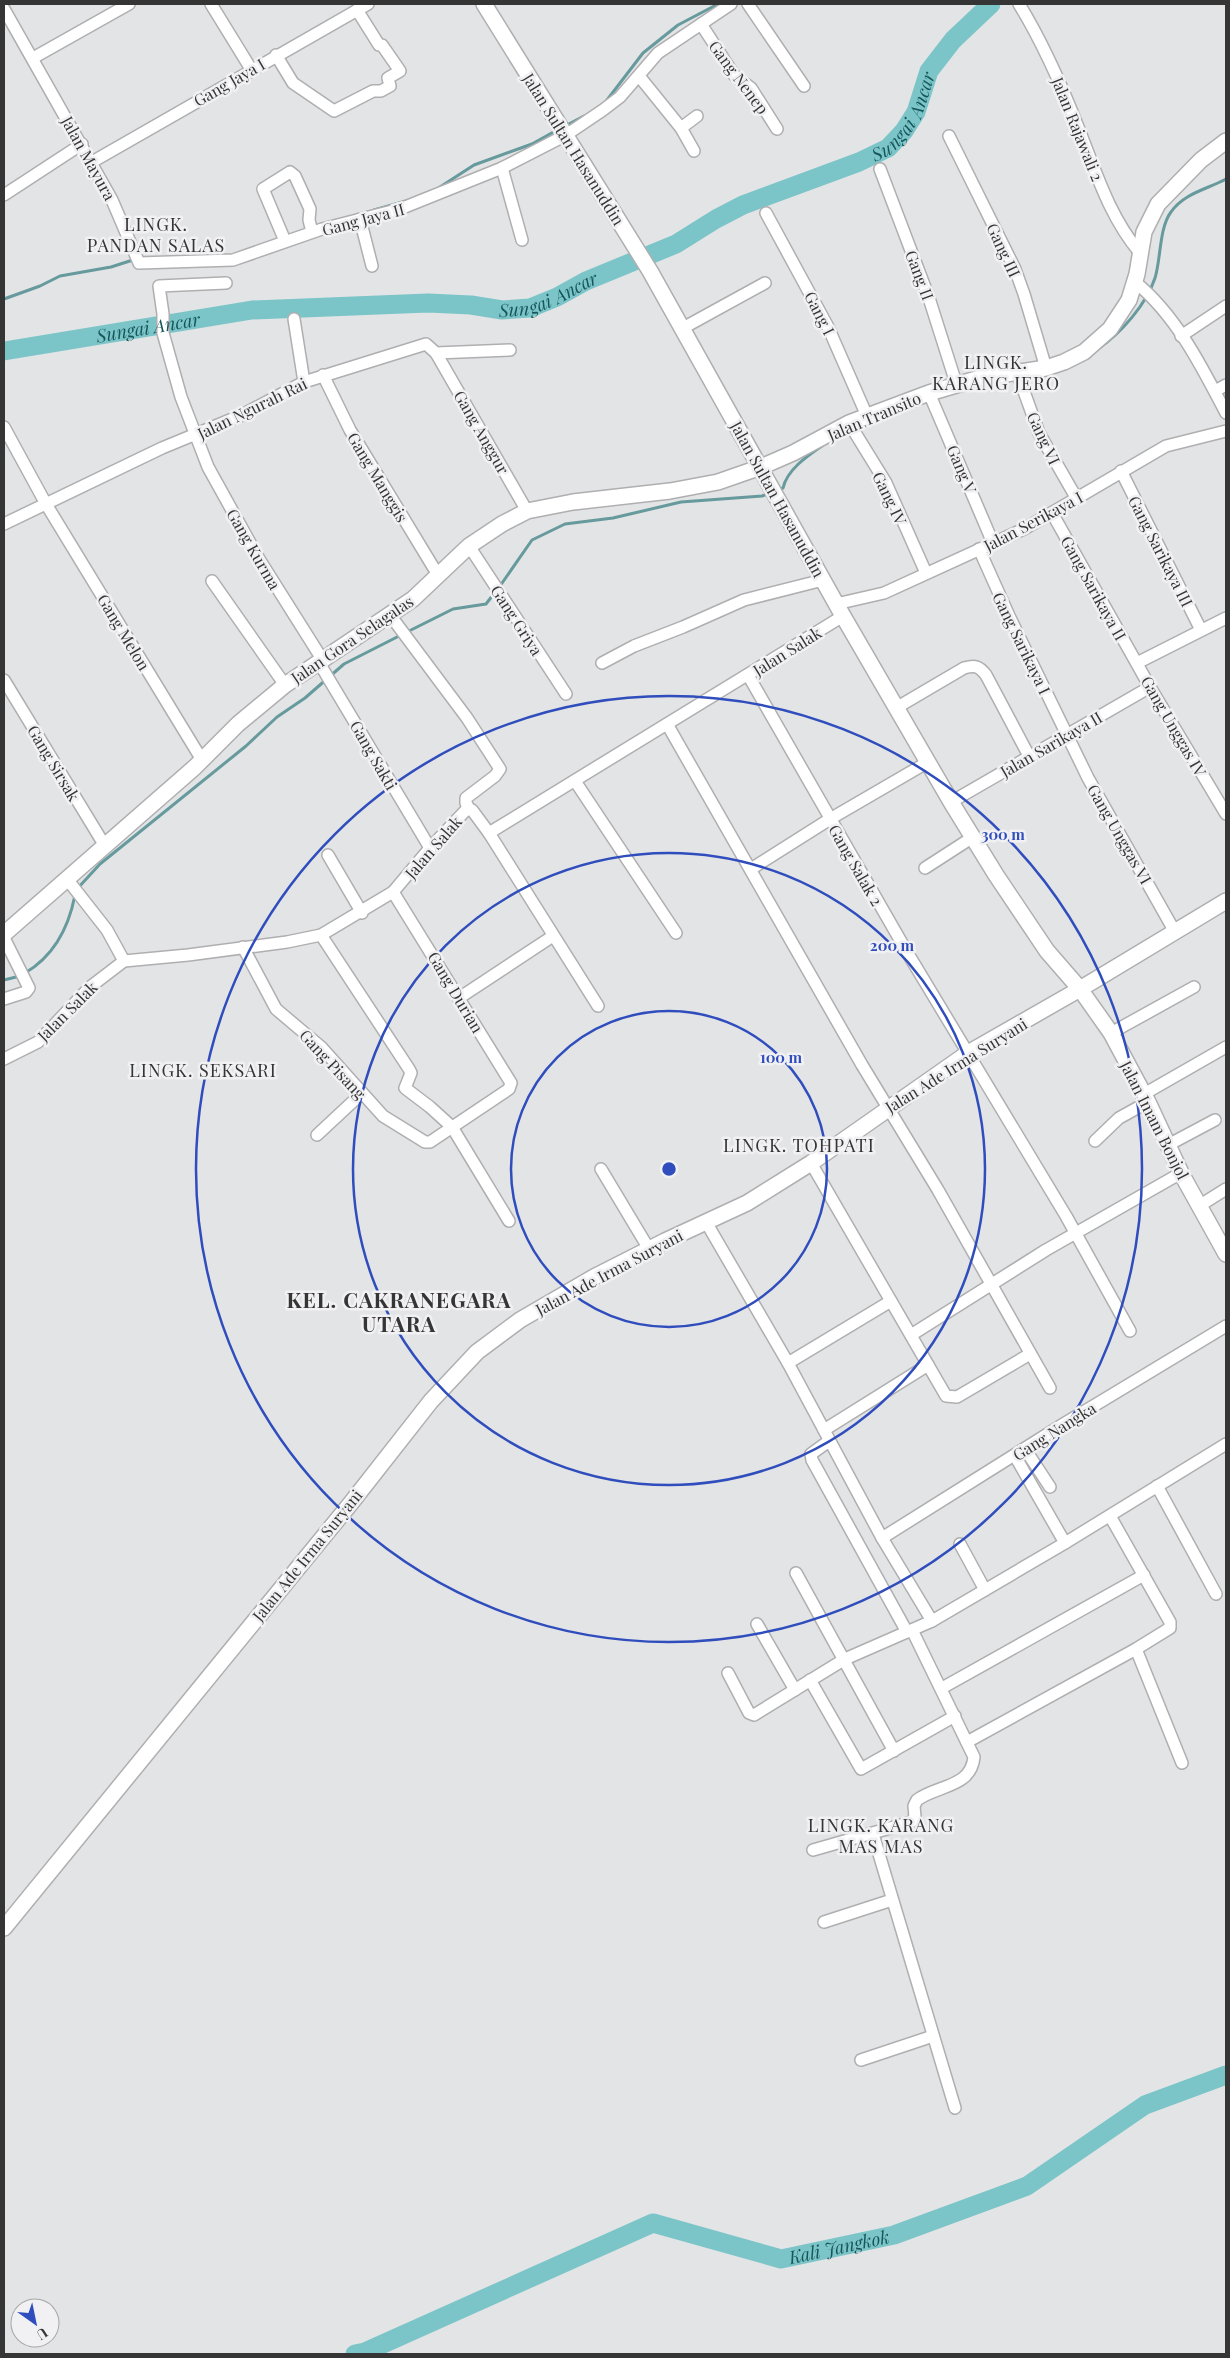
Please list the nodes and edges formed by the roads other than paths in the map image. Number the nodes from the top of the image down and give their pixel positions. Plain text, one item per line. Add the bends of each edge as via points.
1 (129, 4) edge
2 (211, 4) edge
3 (368, 4) edge
4 (484, 4) edge
5 (731, 4) edge
6 (748, 4) edge
7 (1019, 4) edge
8 (4, 9) edge
9 (357, 10) junction
10 (701, 24) junction
11 (276, 55) junction
12 (33, 58) junction
13 (251, 69) junction
14 (639, 76) junction
15 (804, 86) dead end
16 (697, 116) dead end
17 (680, 128) junction
18 (777, 129) dead end
19 (564, 133) junction
20 (949, 136) dead end
21 (1226, 142) edge
22 (82, 144) junction
23 (694, 151) dead end
24 (92, 162) junction
25 (502, 168) junction
26 (880, 168) dead end
27 (4, 195) edge
28 (766, 213) dead end
29 (360, 219) junction
30 (311, 228) junction
31 (284, 237) junction
32 (522, 240) dead end
33 (1140, 253) junction
34 (140, 260) joint
35 (372, 266) dead end
36 (226, 283) dead end
37 (765, 283) dead end
38 (1138, 284) junction
39 (1226, 306) edge
40 (294, 319) dead end
41 (683, 328) junction
42 (1181, 336) junction
43 (510, 350) dead end
44 (436, 353) junction
45 (1046, 368) junction
46 (323, 375) junction
47 (1018, 376) junction
48 (304, 382) junction
49 (956, 383) junction
50 (1226, 385) edge
51 (1215, 391) junction
52 (931, 398) junction
53 (1226, 413) edge
54 (867, 416) junction
55 (4, 427) edge
56 (850, 428) junction
57 (1226, 431) edge
58 (196, 435) junction
59 (761, 467) junction
60 (1121, 471) junction
61 (1077, 499) junction
62 (46, 504) junction
63 (527, 511) junction
64 (1052, 513) junction
65 (4, 524) edge
66 (993, 543) junction
67 (469, 546) junction
68 (979, 549) junction
69 (926, 573) junction
70 (438, 575) junction
71 (823, 580) junction
72 (212, 581) dead end
73 (839, 610) junction
74 (1226, 618) edge
75 (394, 620) junction
76 (1201, 630) junction
77 (602, 663) dead end
78 (1137, 663) junction
79 (321, 664) junction
80 (748, 675) junction
81 (4, 680) edge
82 (284, 684) junction
83 (1150, 687) junction
84 (566, 694) dead end
85 (896, 708) junction
86 (667, 724) junction
87 (1067, 736) junction
88 (1029, 756) junction
89 (202, 760) junction
90 (928, 762) junction
91 (575, 781) junction
92 (1222, 797) edge
93 (952, 802) junction
94 (469, 809) junction
95 (1226, 814) edge
96 (830, 819) junction
97 (489, 834) junction
98 (973, 837) junction
99 (105, 846) junction
100 (430, 848) junction
101 (328, 855) dead end
102 (925, 868) dead end
103 (751, 870) junction
104 (70, 882) junction
105 (393, 892) junction
106 (1226, 901) edge
107 (362, 912) junction
108 (1175, 932) junction
109 (676, 933) dead end
110 (4, 934) edge
111 (321, 935) junction
112 (553, 936) junction
113 (4, 938) edge
114 (243, 947) junction
115 (124, 961) junction
116 (1194, 987) dead end
117 (1080, 989) junction
118 (459, 998) junction
119 (4, 999) edge
120 (598, 1006) dead end
121 (1110, 1033) junction
122 (1226, 1047) edge
123 (968, 1053) junction
124 (4, 1058) edge
125 (361, 1094) junction
126 (1146, 1098) junction
127 (888, 1107) junction
128 (1215, 1120) dead end
129 (452, 1127) junction
130 (317, 1135) dead end
131 (1095, 1141) dead end
132 (1168, 1145) junction
133 (811, 1163) junction
134 (601, 1169) dead end
135 (1181, 1173) junction
136 (1226, 1189) edge
137 (1199, 1206) junction
138 (509, 1222) dead end
139 (706, 1222) junction
140 (1075, 1234) junction
141 (649, 1249) junction
142 (1226, 1254) edge
143 (991, 1284) junction
144 (891, 1301) junction
145 (1226, 1326) edge
146 (1130, 1331) dead end
147 (911, 1335) junction
148 (1030, 1354) junction
149 (788, 1363) junction
150 (928, 1365) junction
151 (1050, 1388) dead end
152 (824, 1430) junction
153 (830, 1441) junction
154 (1226, 1444) edge
155 (1025, 1449) junction
156 (1015, 1456) junction
157 (1157, 1486) junction
158 (1050, 1487) dead end
159 (1110, 1516) junction
160 (882, 1538) junction
161 (1065, 1543) junction
162 (960, 1544) dead end
163 (796, 1573) dead end
164 (1144, 1576) junction
165 (985, 1590) junction
166 (1216, 1594) dead end
167 (932, 1621) junction
168 (757, 1624) dead end
169 (909, 1631) junction
170 (1136, 1649) junction
171 (845, 1659) junction
172 (728, 1673) dead end
173 (810, 1680) junction
174 (942, 1688) junction
175 (795, 1690) junction
176 (955, 1716) junction
177 (967, 1742) junction
178 (894, 1751) junction
179 (1182, 1763) dead end
180 (873, 1834) junction
181 (814, 1850) dead end
182 (892, 1900) junction
183 (824, 1922) dead end
184 (4, 1928) edge
185 (933, 2036) junction
186 (861, 2060) dead end
187 (955, 2108) dead end

1 - 12 street
2 - 13 street
3 - 9 street, Gang Jaya I
4 - 19 street, Jalan Sultan Hasanuddin
5 - 10 street, Gang Jaya II
6 - 15 street
7 - 33 street, Jalan Rajawali 2 via 1045,48 1106,201
8 - 12 street, Jalan Mayura
9 - 11 street, Gang Jaya I
9 - 11 street via 400,71 388,78 390,86 381,91 372,91 334,111 293,83
10 - 14 street, Gang Jaya II via 658,53
10 - 18 street, Gang Nenep via 734,75 751,88
11 - 13 street, Gang Jaya I
12 - 22 street, Jalan Mayura
13 - 24 street, Gang Jaya I
14 - 17 street
14 - 19 street, Gang Jaya II via 620,97
16 - 17 street
17 - 23 street
19 - 25 street, Gang Jaya II
19 - 41 street, Jalan Sultan Hasanuddin
20 - 45 street, Gang III via 1015,269
21 - 33 street, Jalan Transito via 1164,196 1148,222
22 - 24 street, Jalan Mayura
22 - 27 street
24 - 34 street, Jalan Mayura
25 - 29 street, Gang Jaya II via 400,209
25 - 32 street
26 - 49 street, Gang II
28 - 54 street, Gang I via 820,312
29 - 30 street, Gang Jaya II
29 - 35 street
30 - 31 street, Gang Jaya II
30 - 31 street via 310,209 290,172 263,188
31 - 34 street, Gang Jaya II via 233,260
33 - 38 street, Jalan Transito
36 - 58 street, Gang Kurma via 160,286 162,330 181,397
37 - 41 street
38 - 42 street
38 - 45 street, Jalan Transito via 1102,337 1074,358
39 - 42 street
40 - 48 street
41 - 59 street, Jalan Sultan Hasanuddin
42 - 51 street
43 - 44 street, Jalan Ngurah Rai
44 - 46 street, Jalan Ngurah Rai via 426,344
44 - 63 street, Gang Anggur
45 - 47 street, Jalan Transito
46 - 48 street, Jalan Ngurah Rai
46 - 70 street, Gang Manggis via 350,430
47 - 49 street, Jalan Transito
47 - 61 street, Gang VI via 1039,433
48 - 58 street, Jalan Ngurah Rai
49 - 52 street, Jalan Transito
50 - 51 street
51 - 53 street
52 - 54 street, Jalan Transito
52 - 66 street, Gang V
54 - 56 street, Jalan Transito
55 - 62 street, Gang Melon
56 - 59 street, Jalan Transito
56 - 69 street, Gang IV via 886,483
57 - 60 street, Jalan Serikaya I via 1166,446
58 - 62 street, Jalan Ngurah Rai
58 - 79 street, Gang Kurma via 208,467 233,514
59 - 63 street, Jalan Gora Selagalas via 718,482
59 - 71 street, Jalan Sultan Hasanuddin
60 - 61 street, Jalan Serikaya I
60 - 76 street, Gang Sarikaya III
61 - 64 street, Jalan Serikaya I
62 - 65 street, Jalan Ngurah Rai
62 - 89 street, Gang Melon
63 - 67 street, Jalan Gora Selagalas
64 - 66 street, Jalan Serikaya I
64 - 78 street, Gang Sarikaya II
66 - 68 street, Jalan Serikaya I
67 - 70 street, Jalan Gora Selagalas
67 - 84 street, Gang Griya
68 - 69 street, Jalan Serikaya I
68 - 87 street, Gang Sarikaya I
69 - 73 street, Jalan Serikaya I
70 - 75 street, Jalan Gora Selagalas
71 - 73 street, Jalan Sultan Hasanuddin
71 - 77 street via 744,600 634,646
72 - 82 street
73 - 80 street, Jalan Salak
73 - 85 street, Jalan Sultan Hasanuddin
74 - 76 street
75 - 79 street, Jalan Gora Selagalas
75 - 94 street via 467,718 500,769 466,798
76 - 78 street
78 - 83 street, Gang Unggas IV
79 - 82 street, Jalan Gora Selagalas
79 - 100 street, Gang Sakti
80 - 86 street, Jalan Salak
80 - 96 street, Gang Salak 2
81 - 99 street, Gang Sirsak
82 - 89 street, Jalan Gora Selagalas
83 - 87 street, Jalan Sarikaya II
83 - 92 street, Gang Unggas IV
85 - 88 street via 964,668 980,667
85 - 90 street, Jalan Sultan Hasanuddin
86 - 91 street, Jalan Salak
86 - 103 street
87 - 88 street, Jalan Sarikaya II
87 - 108 street, Gang Unggas VI
88 - 93 street, Jalan Sarikaya II
89 - 99 street, Jalan Gora Selagalas
90 - 93 street, Jalan Sultan Hasanuddin
90 - 96 street
91 - 97 street, Jalan Salak
91 - 109 street
92 - 95 street, Gang Unggas IV
93 - 98 street, Jalan Sultan Hasanuddin
94 - 97 street, Jalan Salak
94 - 100 street, Jalan Salak
96 - 103 street
96 - 123 street, Gang Salak 2
97 - 112 street
98 - 102 street
98 - 117 street, Jalan Sultan Hasanuddin via 1050,956
99 - 104 street, Jalan Gora Selagalas
100 - 105 street, Jalan Salak
101 - 107 street
103 - 127 street
104 - 110 street, Jalan Gora Selagalas
104 - 115 street via 107,930
105 - 107 street, Jalan Salak
105 - 118 street, Gang Durian
106 - 108 street, Jalan Ade Irma Suryani
107 - 111 street, Jalan Salak
108 - 117 street, Jalan Ade Irma Suryani
111 - 114 street, Jalan Salak
111 - 129 street via 409,1069 411,1073 405,1088
112 - 118 street
112 - 120 street
113 - 119 street via 29,988
114 - 115 street, Jalan Salak
114 - 125 street, Gang Pisang via 276,1009 321,1047
115 - 124 street, Jalan Salak via 90,987 44,1037 31,1047
116 - 121 street
117 - 121 street, Jalan Imam Bonjol
117 - 123 street, Jalan Ade Irma Suryani
118 - 129 street, Gang Durian via 512,1086
121 - 126 street, Jalan Imam Bonjol
122 - 126 street
123 - 127 street, Jalan Ade Irma Suryani
123 - 140 street, Gang Salak 2
125 - 129 street, Gang Pisang via 383,1116 423,1141 430,1142
125 - 130 street
126 - 131 street
126 - 132 street, Jalan Imam Bonjol
127 - 133 street, Jalan Ade Irma Suryani
127 - 143 street
128 - 132 street
129 - 138 street
132 - 135 street, Jalan Imam Bonjol
133 - 139 street, Jalan Ade Irma Suryani via 747,1203
133 - 144 street
134 - 141 street
135 - 137 street, Jalan Imam Bonjol
135 - 140 street
136 - 137 street
137 - 142 street, Jalan Imam Bonjol
139 - 141 street, Jalan Ade Irma Suryani
139 - 149 street
140 - 143 street
140 - 146 street, Gang Salak 2
141 - 184 street, Jalan Ade Irma Suryani via 542,1306 497,1336 460,1368
143 - 147 street
143 - 148 street
144 - 147 street
144 - 149 street
145 - 155 street, Gang Nangka
147 - 150 street
148 - 150 street via 952,1398 945,1395
148 - 151 street
149 - 152 street
150 - 152 street
152 - 153 street
153 - 160 street
153 - 169 street via 811,1454 812,1460
154 - 157 street
155 - 156 street, Gang Nangka
155 - 158 street
156 - 160 street, Gang Nangka
156 - 161 street
157 - 159 street
157 - 166 street
159 - 161 street
159 - 164 street
160 - 167 street
161 - 165 street
162 - 165 street
163 - 171 street
164 - 170 street via 1170,1625 1167,1632
164 - 174 street
165 - 167 street
167 - 169 street
168 - 175 street
169 - 171 street
169 - 174 street
170 - 177 street
170 - 179 street
171 - 173 street
171 - 178 street
172 - 175 street via 751,1715
173 - 175 street
173 - 178 street via 859,1768 863,1769
174 - 176 street
176 - 177 street
176 - 178 street
177 - 180 street via 974,1757 966,1776 917,1800 912,1822
180 - 181 street
180 - 182 street
182 - 183 street
182 - 185 street
185 - 186 street
185 - 187 street

